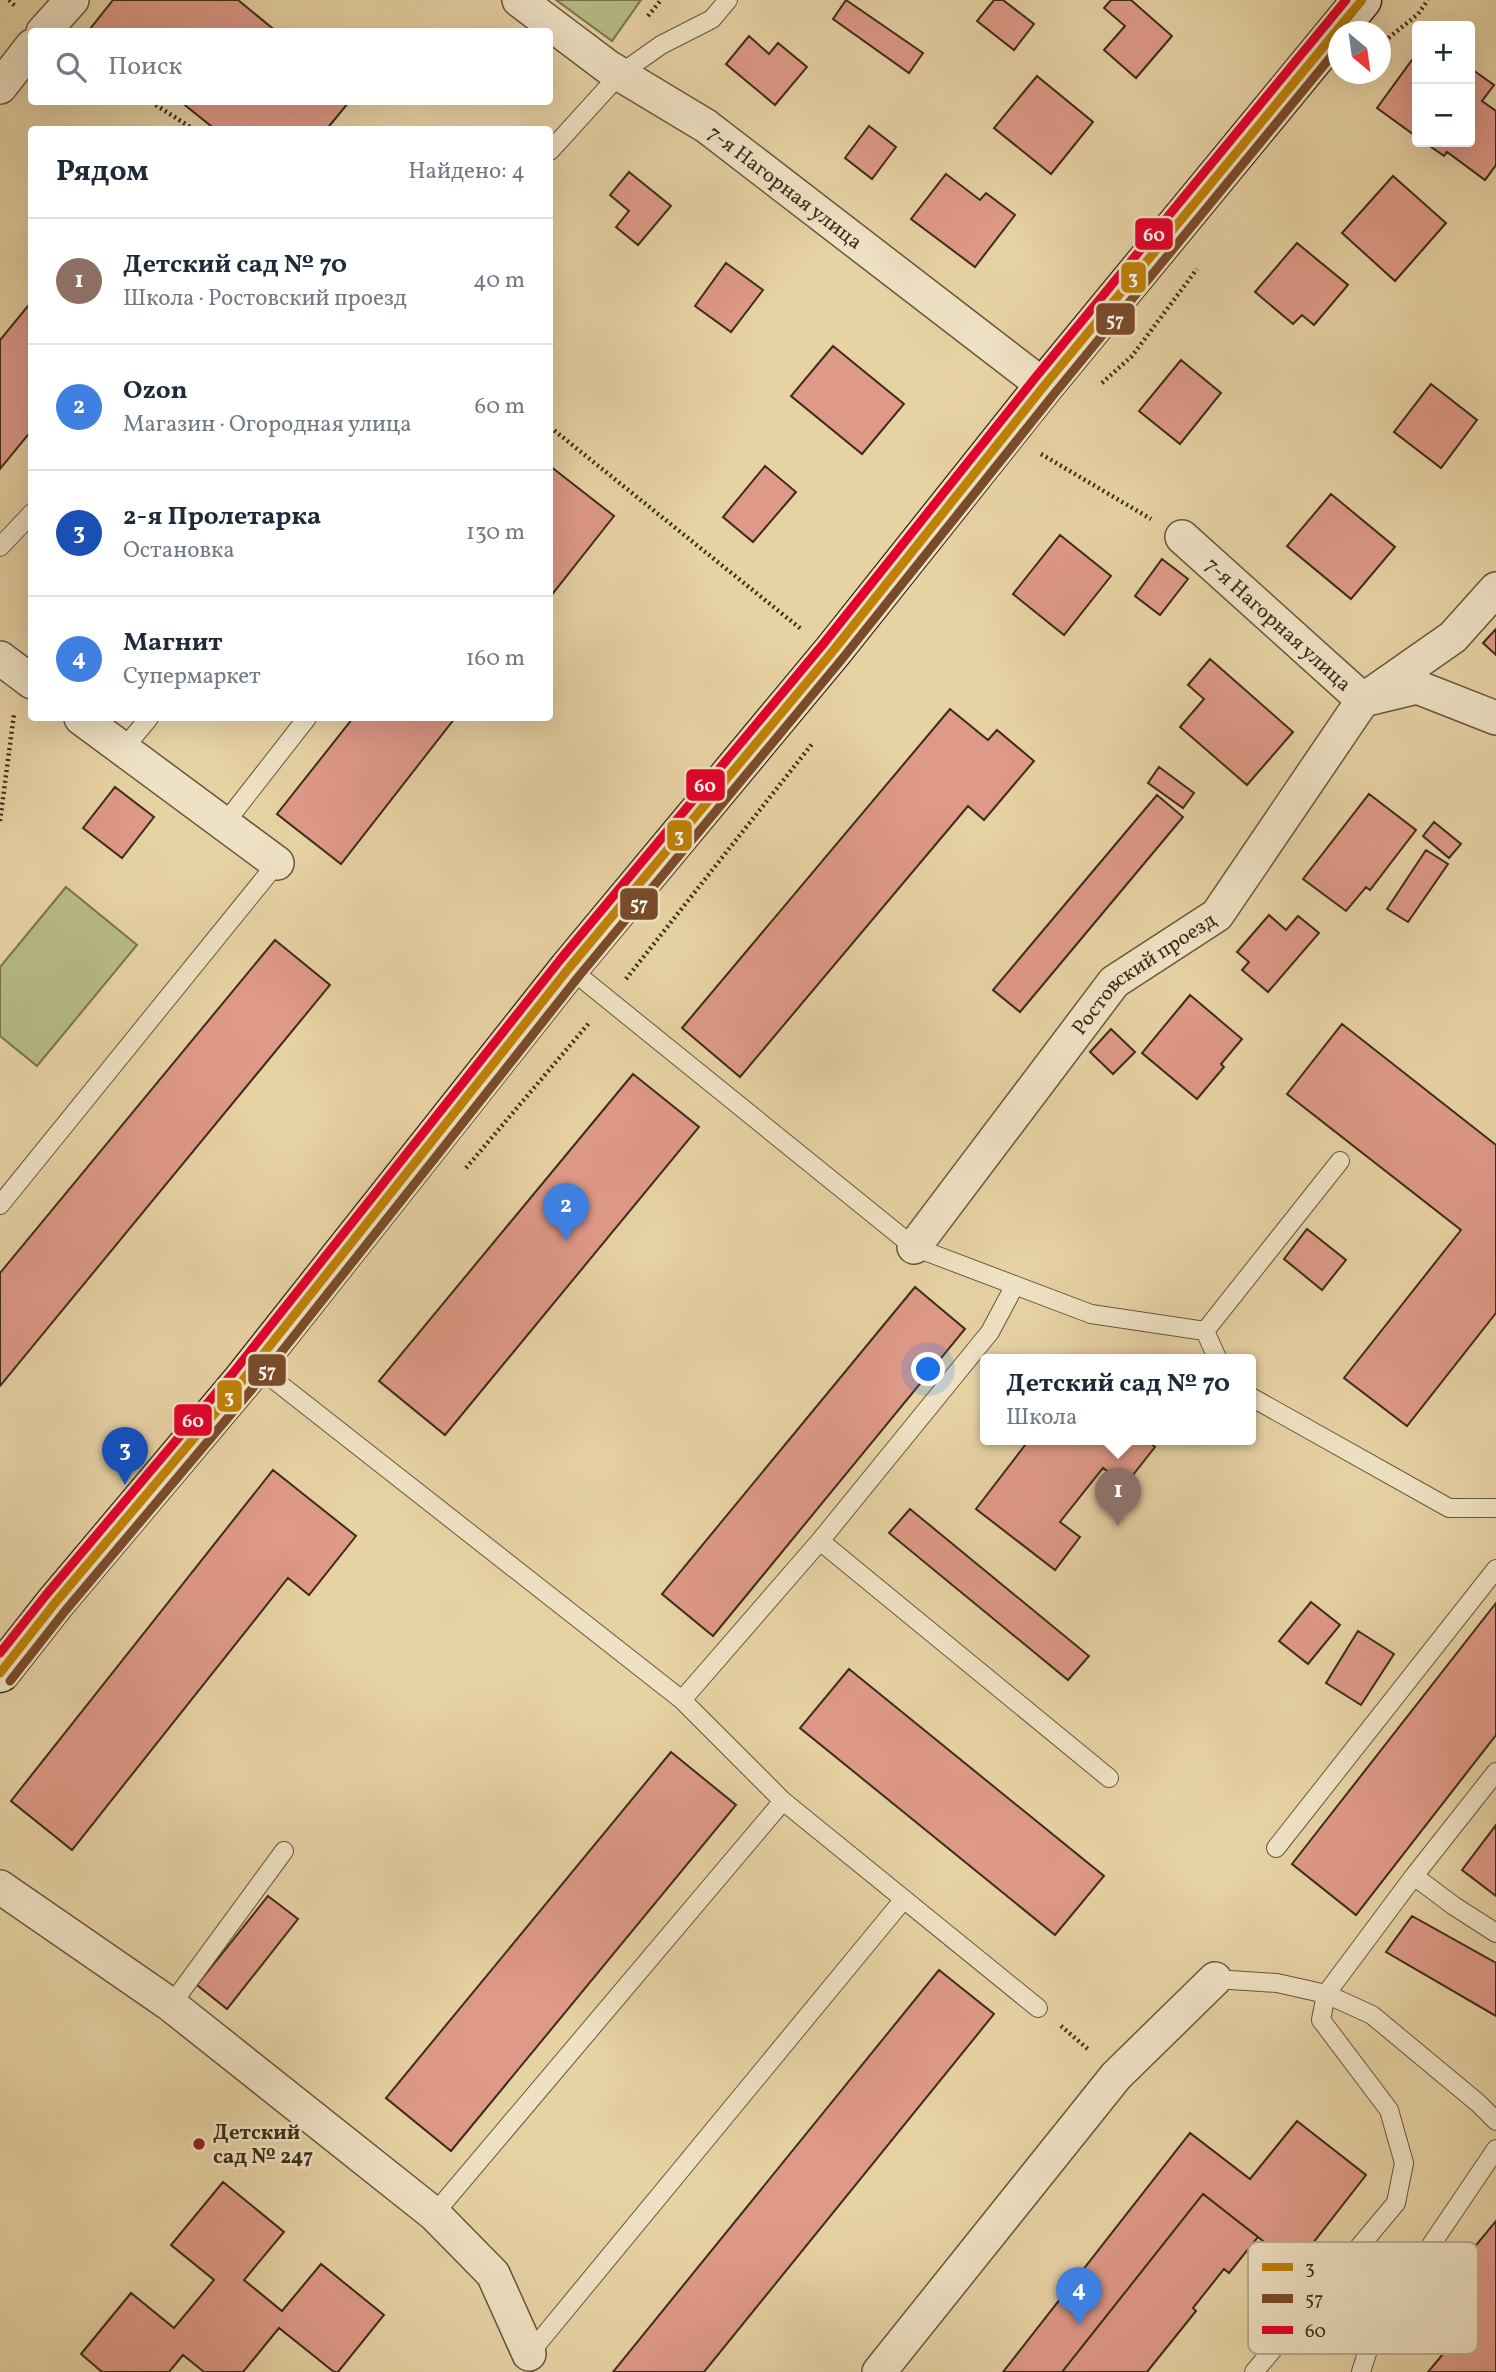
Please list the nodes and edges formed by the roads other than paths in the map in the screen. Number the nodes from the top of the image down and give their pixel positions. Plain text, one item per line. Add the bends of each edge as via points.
1 (72, 0) edge
2 (519, 0) edge
3 (728, 0) edge
4 (1362, 0) edge
5 (47, 28) edge
6 (28, 51) edge
7 (620, 74) junction
8 (0, 87) edge
9 (553, 148) edge
10 (1044, 386) junction
11 (28, 517) edge
12 (1182, 537) road end
13 (0, 547) edge
14 (1496, 589) edge
15 (0, 658) edge
16 (26, 693) edge
17 (1363, 700) junction
18 (1496, 718) edge
19 (85, 721) edge
20 (146, 721) edge
21 (305, 721) edge
22 (124, 748) junction
23 (225, 823) junction
24 (277, 863) joint
25 (569, 968) junction
26 (1340, 1161) dead end
27 (0, 1205) edge
28 (914, 1247) junction
29 (1015, 1285) junction
30 (1205, 1331) junction
31 (1215, 1354) edge
32 (254, 1364) junction
33 (1256, 1400) edge
34 (1496, 1508) edge
35 (820, 1541) junction
36 (1496, 1569) edge
37 (0, 1673) edge
38 (682, 1700) junction
39 (1496, 1772) edge
40 (1109, 1778) dead end
41 (783, 1801) junction
42 (1276, 1848) dead end
43 (284, 1851) dead end
44 (1414, 1875) junction
45 (0, 1887) edge
46 (904, 1899) junction
47 (1496, 1933) edge
48 (1215, 1979) joint
49 (1326, 1994) junction
50 (171, 2005) junction
51 (1038, 2008) dead end
52 (1496, 2121) edge
53 (1496, 2149) edge
54 (433, 2214) junction
55 (1363, 2242) edge
56 (1433, 2242) edge
57 (529, 2354) joint
58 (1269, 2354) edge
59 (1367, 2354) edge
60 (878, 2372) edge
61 (1254, 2372) edge
62 (1361, 2372) edge

1 - 5 street
2 - 7 street, 7-я Нагорная улица
3 - 7 lane via 712,19 661,45
4 - 10 street
6 - 8 street
7 - 9 lane
7 - 10 street, 7-я Нагорная улица via 706,126
10 - 25 street via 833,651
11 - 13 lane
12 - 17 street, 7-я Нагорная улица
14 - 17 street, Ростовский проезд via 1452,637
15 - 16 street
17 - 18 street, 7-я Нагорная улица via 1417,687
17 - 28 street, Ростовский проезд via 1217,915 1114,982
19 - 22 street
20 - 22 lane
21 - 23 lane
22 - 23 street
23 - 24 street
24 - 27 lane
25 - 28 lane
25 - 32 street
26 - 30 lane
28 - 29 lane
29 - 30 lane via 1091,1314
29 - 35 lane via 990,1332
30 - 31 lane
32 - 37 street
32 - 38 lane
33 - 34 lane via 1449,1508
35 - 38 lane
35 - 40 lane
36 - 42 lane
38 - 41 lane
39 - 44 lane
41 - 46 lane
41 - 54 lane
43 - 50 lane
44 - 47 lane
44 - 49 lane
45 - 50 street
46 - 51 lane
46 - 57 lane
48 - 49 lane via 1277,1983
48 - 60 street via 1116,2076
49 - 52 lane via 1372,2015
49 - 55 lane via 1321,2020 1389,2110 1404,2163 1396,2203
50 - 54 street
53 - 56 lane
54 - 57 street via 493,2274
58 - 61 lane
59 - 62 lane

